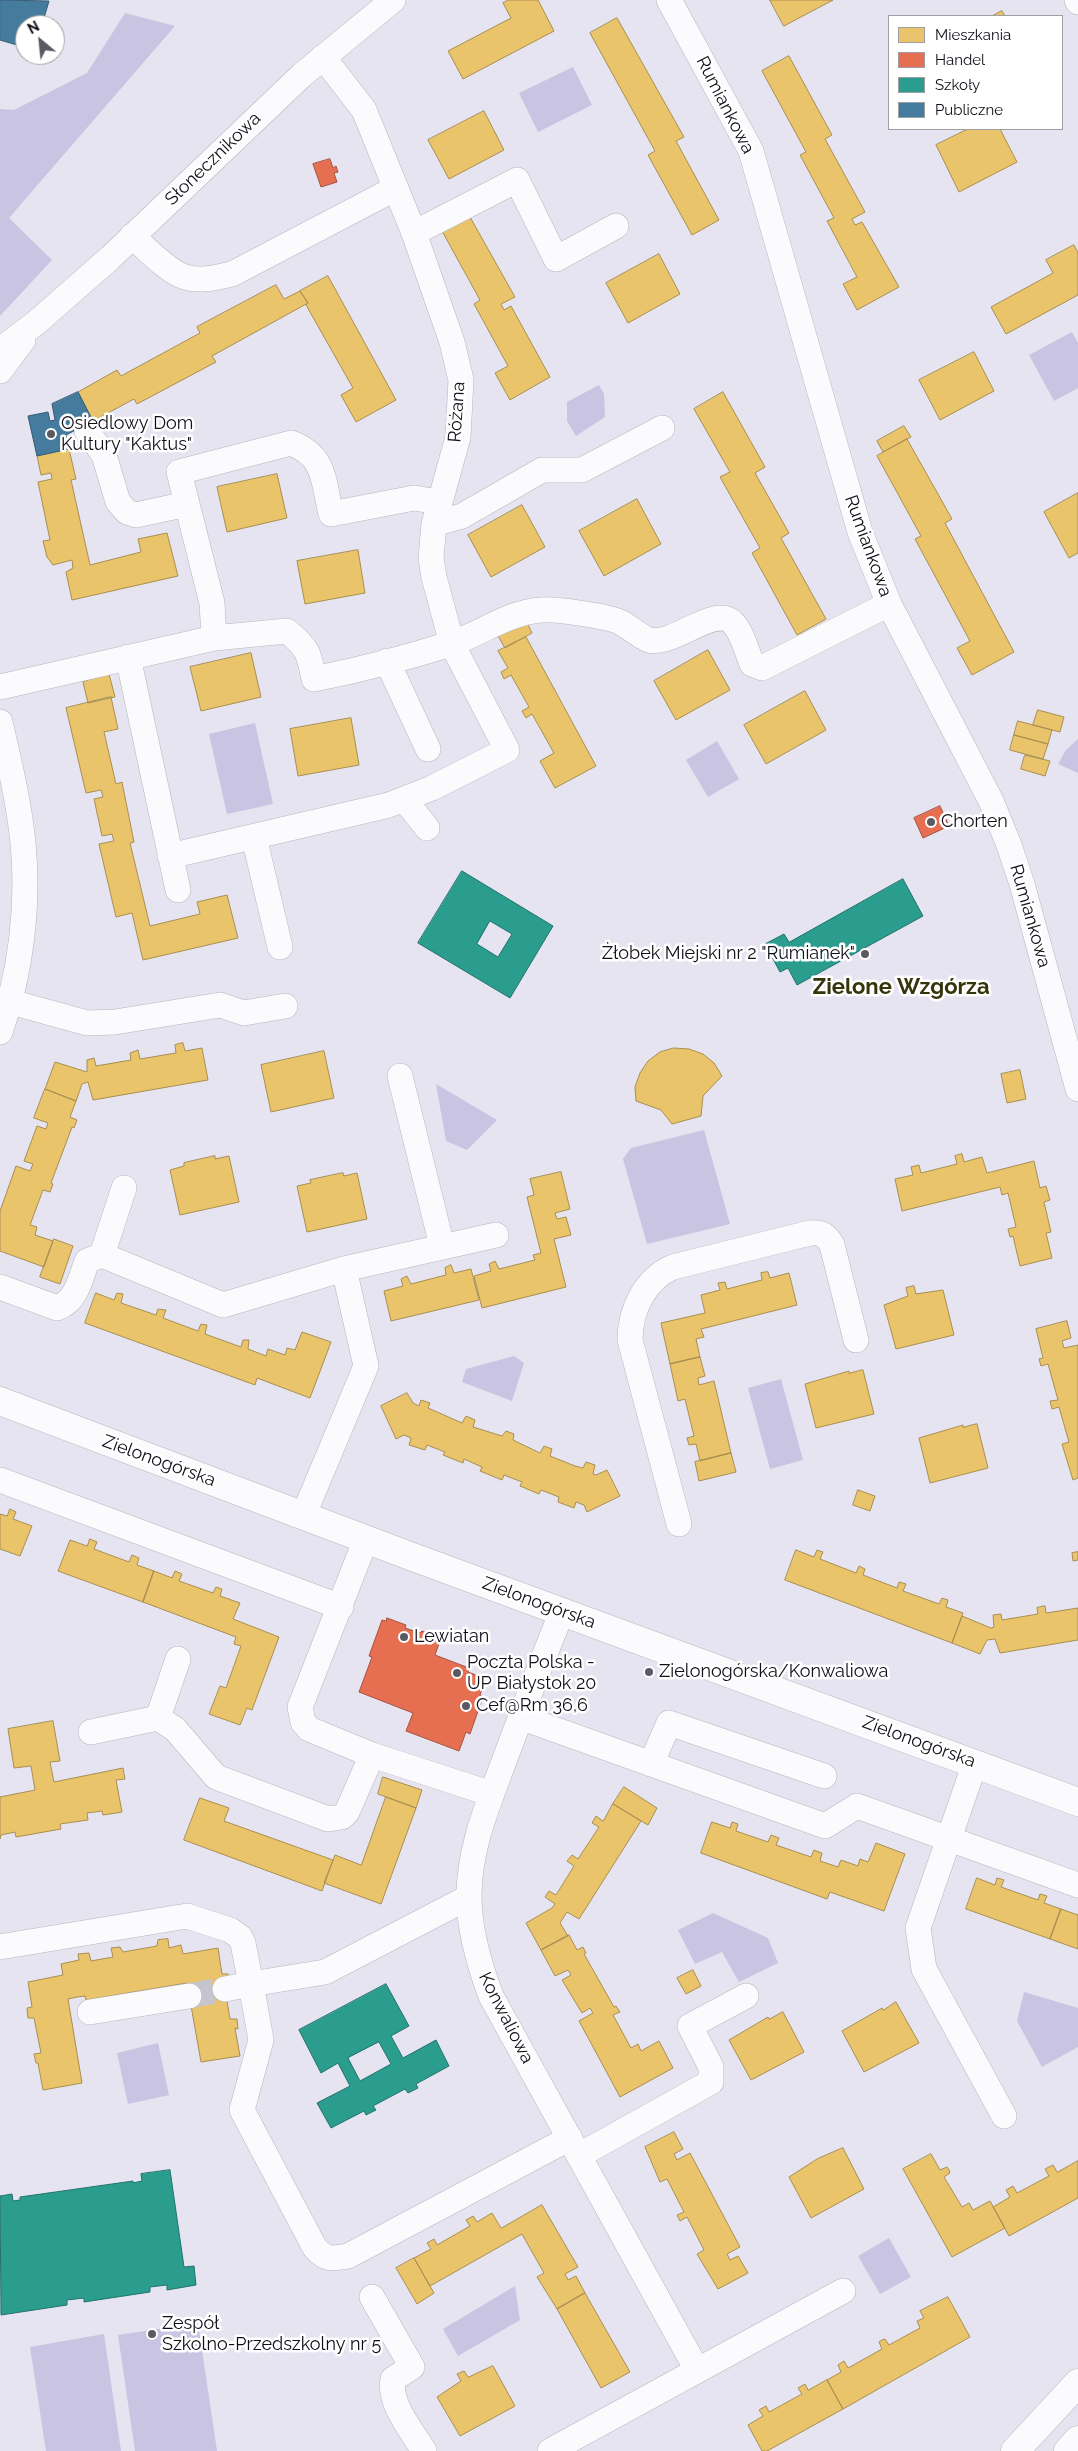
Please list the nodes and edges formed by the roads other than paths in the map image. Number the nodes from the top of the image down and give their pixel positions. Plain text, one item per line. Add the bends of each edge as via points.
1 (393, 0) edge
2 (669, 0) edge
3 (323, 57) junction
4 (396, 188) junction
5 (616, 226) dead end
6 (414, 233) junction
7 (132, 236) junction
8 (37, 322) junction
9 (0, 350) edge
10 (0, 371) edge
11 (662, 428) dead end
12 (87, 431) dead end
13 (186, 504) junction
14 (436, 513) junction
15 (889, 604) junction
16 (214, 638) junction
17 (452, 644) junction
18 (128, 657) junction
19 (387, 661) junction
20 (0, 687) edge
21 (0, 722) edge
22 (428, 749) dead end
23 (404, 799) junction
24 (427, 828) dead end
25 (254, 837) junction
26 (170, 856) junction
27 (178, 890) dead end
28 (280, 947) dead end
29 (10, 1002) junction
30 (285, 1006) dead end
31 (0, 1032) edge
32 (400, 1076) dead end
33 (1078, 1089) edge
34 (124, 1188) dead end
35 (496, 1235) dead end
36 (442, 1246) junction
37 (102, 1254) junction
38 (344, 1269) junction
39 (0, 1288) edge
40 (856, 1340) dead end
41 (0, 1401) edge
42 (0, 1480) edge
43 (304, 1514) junction
44 (679, 1524) dead end
45 (366, 1539) junction
46 (341, 1607) junction
47 (562, 1612) junction
48 (178, 1659) dead end
49 (520, 1717) junction
50 (158, 1718) junction
51 (91, 1732) dead end
52 (372, 1755) junction
53 (975, 1763) junction
54 (651, 1764) junction
55 (824, 1776) dead end
56 (492, 1794) junction
57 (1078, 1802) edge
58 (950, 1841) junction
59 (1078, 1885) edge
60 (469, 1897) junction
61 (0, 1947) edge
62 (251, 1984) junction
63 (225, 1990) tunnel mouth
64 (189, 1996) tunnel mouth
65 (746, 1996) dead end
66 (90, 2012) dead end
67 (1004, 2116) dead end
68 (575, 2146) junction
69 (843, 2290) dead end
70 (372, 2297) dead end
71 (697, 2370) junction
72 (1078, 2383) edge
73 (424, 2451) edge
74 (550, 2451) edge
75 (1015, 2451) edge

1 - 3 street, Słonecznikowa
2 - 15 street, Rumiankowa via 751,151 860,532
3 - 4 street, Różana via 364,110
3 - 7 street, Słonecznikowa
4 - 6 street, Różana
4 - 7 street via 232,274 209,279 185,277
5 - 6 street via 556,258 517,180
6 - 14 street, Różana via 452,342 461,380 458,437
7 - 8 street, Słonecznikowa
8 - 9 street, Słonecznikowa
8 - 10 street, Słonecznikowa
11 - 14 street via 582,470 542,470 462,516
12 - 13 street via 104,455 118,502 127,512 136,516
13 - 14 street via 179,472 291,443 306,448 320,466 331,514 414,498
13 - 16 street via 212,604
14 - 17 street, Różana via 432,558 434,577
15 - 17 street via 762,668 752,664 735,624 719,617 683,633 648,640 617,621 542,610 516,615
15 - 33 street, Rumiankowa via 987,794 1009,845
16 - 18 street
16 - 19 street via 287,631 304,644 314,679
17 - 19 street
17 - 23 street, Różana via 507,750
18 - 20 street
18 - 26 street
19 - 22 street
21 - 29 street via 23,843 23,924
23 - 24 street
23 - 25 street
25 - 26 street
25 - 28 street
26 - 27 street
29 - 30 street via 87,1024 220,1005 244,1013
29 - 31 street
32 - 36 street
34 - 37 street
35 - 36 street
36 - 38 street
37 - 38 street via 223,1305
37 - 39 street via 87,1261 73,1298 57,1308
38 - 43 street via 366,1366
40 - 44 street via 832,1245 819,1232 673,1267 650,1281 630,1326 630,1340
41 - 43 street, Zielonogórska
42 - 46 street
43 - 45 street, Zielonogórska
45 - 46 street
45 - 47 street, Zielonogórska
46 - 52 street via 300,1707 300,1714 309,1729
47 - 49 street, Konwaliowa
47 - 53 street, Zielonogórska
48 - 50 street
49 - 54 street
49 - 56 street, Konwaliowa
50 - 51 street
50 - 52 street via 175,1729 216,1777 328,1820 342,1817 347,1812
52 - 56 street
53 - 57 street, Zielonogórska
53 - 58 street
54 - 55 street via 669,1722
54 - 58 street via 825,1826 857,1806
56 - 60 street, Konwaliowa via 475,1842
58 - 59 street
58 - 67 street via 918,1928 924,1969
60 - 62 street via 325,1972
60 - 68 street, Konwaliowa via 474,1942 491,1996
61 - 62 street via 187,1916 230,1930 240,1937
62 - 63 street
62 - 68 street via 261,2040 242,2110 315,2248 323,2256 332,2259 348,2256
64 - 66 street
65 - 68 street via 690,2026 711,2067 711,2082
68 - 71 street, Konwaliowa
69 - 71 street
70 - 73 street via 412,2367 393,2380 391,2388 393,2398
71 - 74 street
72 - 75 street

